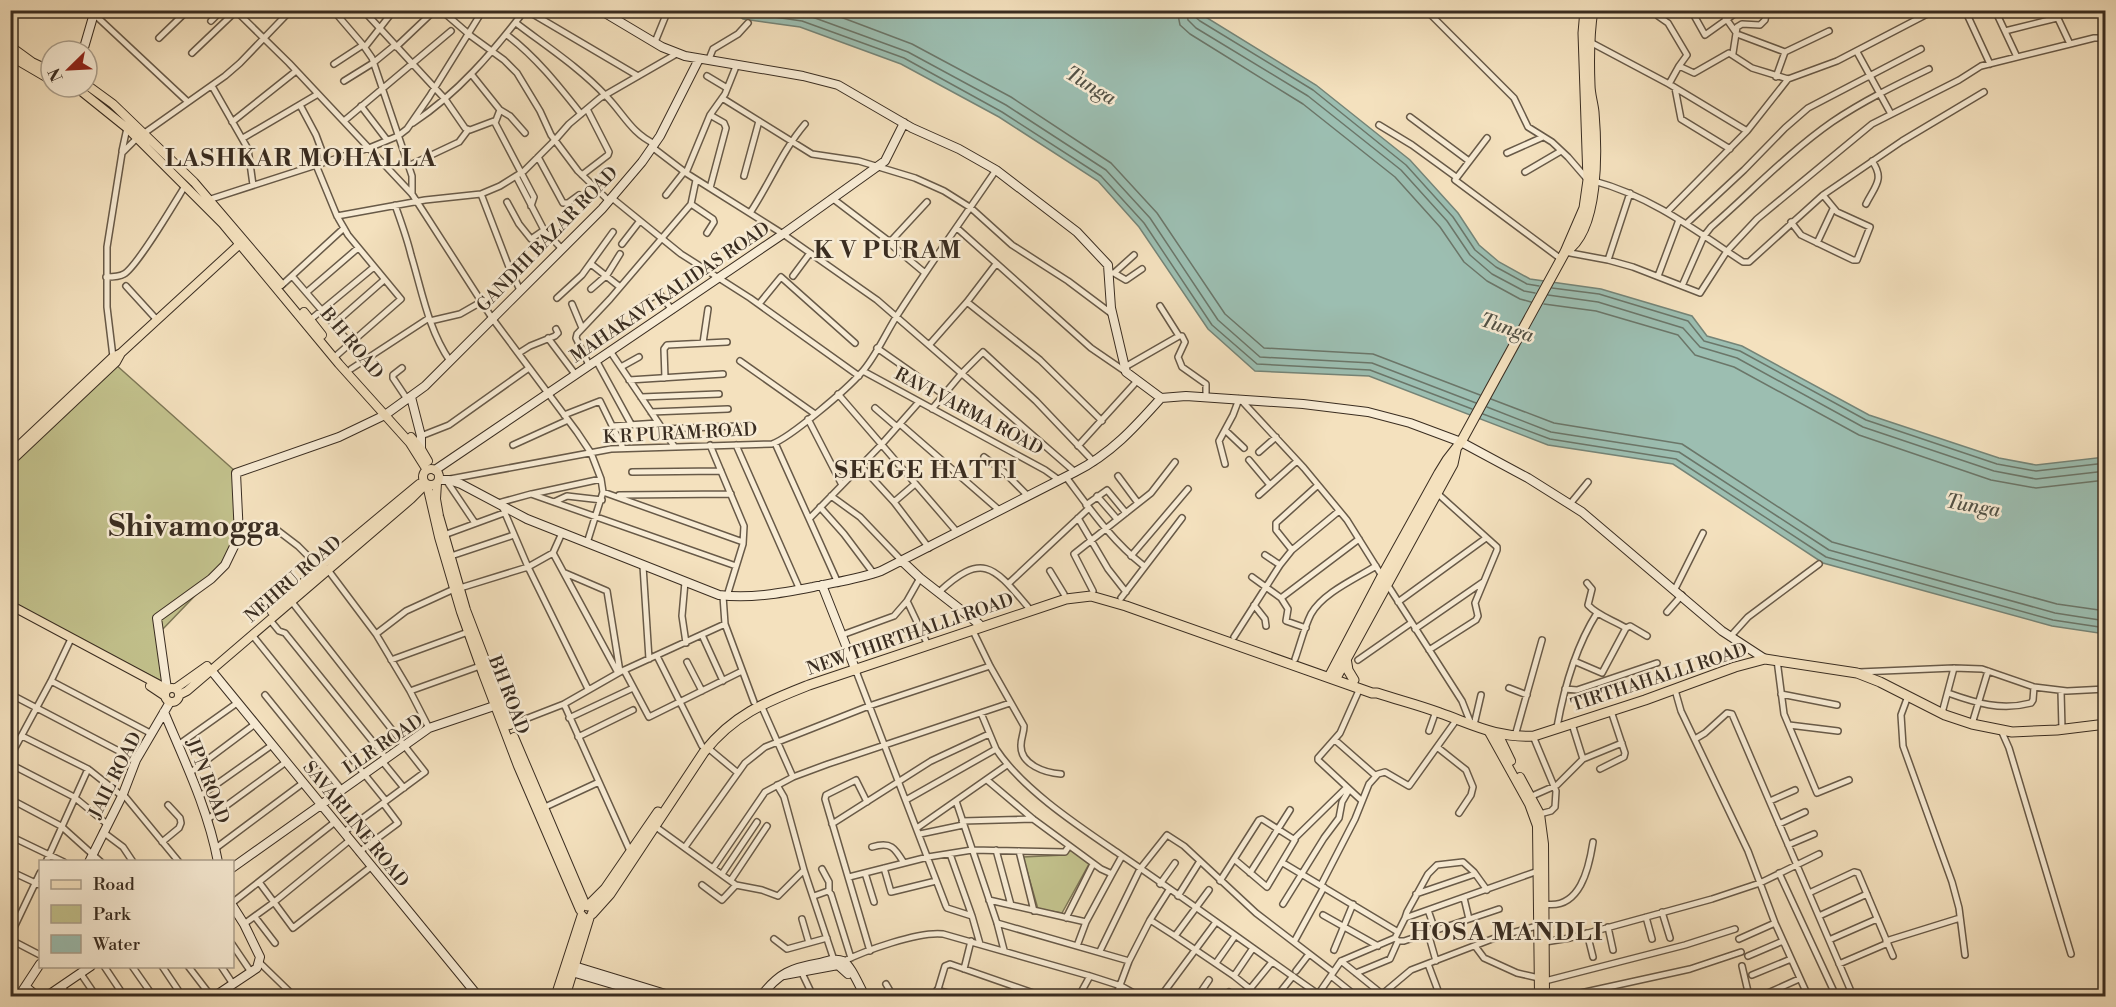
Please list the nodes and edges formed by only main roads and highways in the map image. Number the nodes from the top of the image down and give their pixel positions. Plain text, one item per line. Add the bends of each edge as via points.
1 (1585, 10) edge
2 (1593, 10) edge
3 (10, 46) edge
4 (10, 56) edge
5 (39, 65) edge
6 (39, 73) edge
7 (99, 94) edge
8 (93, 99) edge
9 (140, 136) junction
10 (1591, 181) junction
11 (242, 242) junction
12 (114, 359) junction
13 (387, 413) junction
14 (1461, 443) junction
15 (10, 454) edge
16 (10, 462) edge
17 (431, 470) junction
18 (443, 481) junction
19 (426, 483) junction
20 (411, 499) junction
21 (431, 506) junction
22 (324, 568) junction
23 (1384, 579) junction
24 (457, 589) junction
25 (1125, 599) junction
26 (10, 607) edge
27 (976, 627) junction
28 (1342, 659) junction
29 (1320, 668) junction
30 (855, 669) junction
31 (1333, 676) junction
32 (1357, 684) junction
33 (171, 694) junction
34 (498, 705) junction
35 (2106, 724) edge
36 (1494, 733) junction
37 (705, 747) junction
38 (586, 912) junction
39 (1542, 979) junction
40 (556, 996) edge
41 (565, 996) edge
42 (1539, 996) edge
43 (1545, 996) edge

1 - 10 highway via 1582,33
2 - 10 highway
3 - 5 main road
4 - 6 main road
7 - 9 main road
8 - 9 main road
9 - 11 main road
9 - 11 main road via 194,182
10 - 14 highway via 1589,215 1574,246 1562,257
11 - 12 main road
11 - 13 main road, B H ROAD
11 - 13 main road via 339,364
12 - 15 main road
12 - 16 main road
13 - 17 main road
13 - 17 main road, B H ROAD via 420,448
14 - 23 highway via 1437,493
14 - 23 highway via 1447,460
17 - 18 main road
17 - 19 main road via 423,475
18 - 19 main road via 433,486
18 - 24 main road, BH ROAD via 435,500
19 - 20 main road, NEHRU ROAD
19 - 21 main road, BH ROAD
19 - 22 main road, NEHRU ROAD
20 - 21 main road
20 - 22 main road, NEHRU ROAD
21 - 24 main road, BH ROAD
22 - 33 main road, NEHRU ROAD
22 - 33 main road, NEHRU ROAD via 292,602 188,691
23 - 28 highway
24 - 34 main road, BH ROAD
24 - 34 main road, BH ROAD via 480,666
25 - 27 highway, NEW THIRTHALLI ROAD via 1066,599
25 - 27 highway via 1093,591 1064,594
25 - 29 highway
25 - 31 highway, NEW THIRTHALLI ROAD
26 - 33 main road
26 - 33 main road
27 - 30 highway, NEW THIRTHALLI ROAD
27 - 30 highway via 926,641
28 - 29 highway
28 - 31 highway
28 - 32 highway
29 - 31 highway
30 - 37 highway, NEW THIRTHALLI ROAD via 758,703
31 - 32 highway, TIRTHAHALLI ROAD
32 - 36 highway, TIRTHAHALLI ROAD
34 - 38 main road, BH ROAD
34 - 38 main road, BH ROAD via 518,766
35 - 36 highway, TIRTHAHALLI ROAD via 2001,730 1942,713 1857,673 1766,659 1533,736
36 - 39 main road via 1533,812 1538,834 1537,926
36 - 39 main road via 1540,814 1545,904
37 - 38 highway
37 - 38 highway, NEW THIRTHALLI ROAD via 610,894
38 - 40 highway
38 - 41 highway
39 - 42 main road
39 - 43 main road

